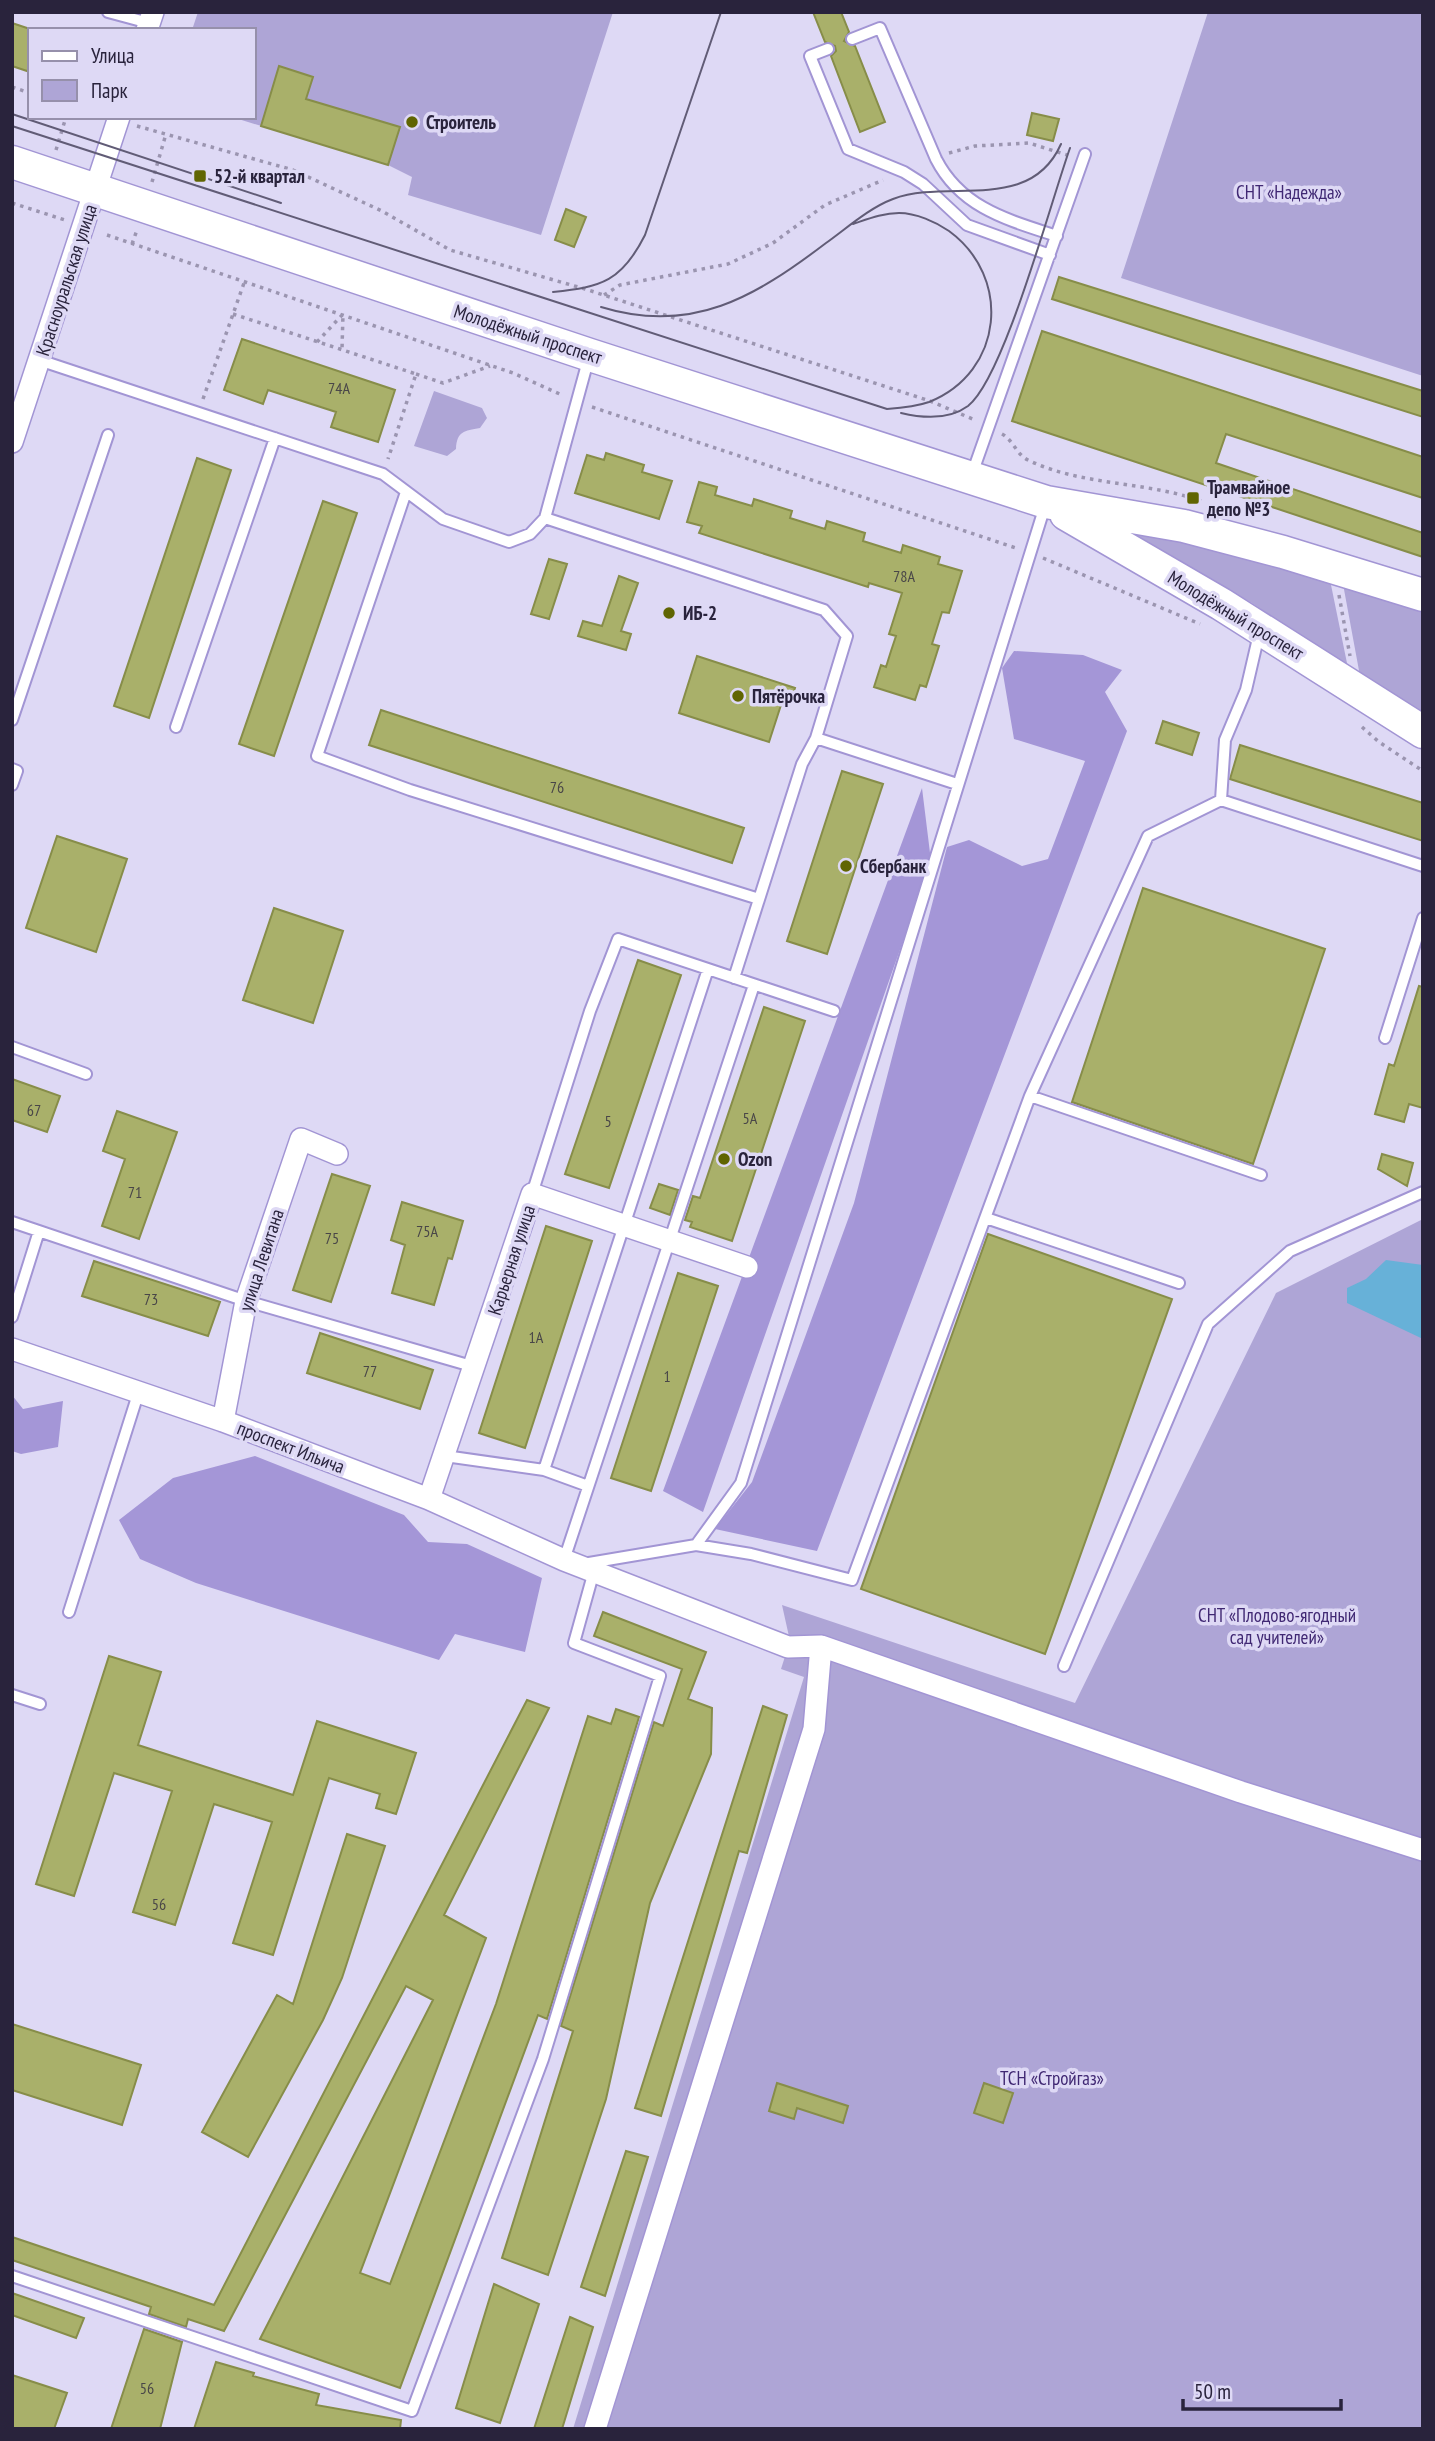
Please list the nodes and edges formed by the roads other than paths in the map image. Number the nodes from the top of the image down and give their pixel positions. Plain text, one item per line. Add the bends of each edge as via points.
1 (108, 12) edge
2 (150, 22) edge
3 (852, 39) dead end
4 (828, 49) dead end
5 (127, 122) edge
6 (1084, 157) road end
7 (12, 162) edge
8 (95, 190) junction
9 (1057, 236) junction
10 (1051, 255) junction
11 (590, 355) junction
12 (39, 360) junction
13 (108, 435) dead end
14 (275, 438) junction
15 (12, 442) edge
16 (971, 476) junction
17 (406, 492) junction
18 (1046, 502) junction
19 (545, 518) junction
20 (1423, 595) edge
21 (1260, 629) junction
22 (12, 720) edge
23 (176, 727) dead end
24 (1423, 732) edge
25 (816, 737) junction
26 (12, 769) edge
27 (957, 784) junction
28 (12, 785) edge
29 (1221, 800) junction
30 (1423, 866) edge
31 (759, 899) junction
32 (1423, 918) edge
33 (708, 969) junction
34 (734, 978) junction
35 (754, 985) junction
36 (834, 1012) dead end
37 (1385, 1038) dead end
38 (12, 1047) edge
39 (86, 1074) dead end
40 (1030, 1096) junction
41 (337, 1154) dead end
42 (1261, 1175) dead end
43 (1423, 1192) edge
44 (533, 1194) junction
45 (986, 1218) junction
46 (12, 1222) edge
47 (622, 1225) junction
48 (39, 1231) junction
49 (669, 1241) junction
50 (747, 1267) dead end
51 (1179, 1283) dead end
52 (246, 1301) junction
53 (12, 1317) edge
54 (12, 1349) edge
55 (475, 1367) junction
56 (139, 1391) junction
57 (223, 1421) junction
58 (445, 1456) junction
59 (544, 1470) junction
60 (588, 1486) junction
61 (429, 1499) junction
62 (696, 1545) junction
63 (578, 1565) junction
64 (69, 1612) dead end
65 (821, 1646) junction
66 (1064, 1666) dead end
67 (12, 1695) edge
68 (40, 1704) dead end
69 (1423, 1850) edge
70 (12, 2276) edge
71 (595, 2429) edge

1 - 2 lane
3 - 9 lane via 880,28 945,177 980,208
4 - 10 lane via 810,56 848,149 923,184 967,225
5 - 8 street, Красноуральская улица
6 - 9 lane
7 - 8 main road, Молодёжный проспект
8 - 11 main road, Молодёжный проспект
8 - 12 street, Красноуральская улица
9 - 10 lane
10 - 16 lane
11 - 16 main road, Молодёжный проспект
11 - 19 lane
12 - 14 lane
12 - 15 street, Красноуральская улица
13 - 22 lane
14 - 17 lane via 383,474
14 - 23 lane
16 - 18 main road, Молодёжный проспект
17 - 19 lane via 443,519 509,542 530,534
17 - 31 lane via 317,756 410,790
18 - 20 main road, Молодёжный проспект via 1184,526
18 - 21 main road, Молодёжный проспект
18 - 27 lane
19 - 25 lane via 824,610 847,636
21 - 24 main road, Молодёжный проспект
21 - 29 lane via 1246,690 1225,740
25 - 27 lane
25 - 31 lane via 802,764
26 - 28 lane via 17,771
27 - 62 lane via 741,1483
29 - 30 lane
29 - 40 lane via 1149,836
31 - 34 lane
32 - 37 lane
33 - 34 lane
33 - 44 lane via 618,939 590,1011
33 - 47 lane
34 - 35 lane
35 - 36 lane
35 - 49 lane
38 - 39 lane
40 - 42 lane
40 - 45 lane
41 - 52 street, улица Левитана via 301,1139
43 - 66 lane via 1290,1251 1208,1324
44 - 47 street, Карьерная улица
44 - 55 street, Карьерная улица
45 - 51 lane
45 - 62 lane via 852,1580
46 - 48 lane
47 - 49 street, Карьерная улица
47 - 59 lane
48 - 52 lane
48 - 53 lane
49 - 50 street, Карьерная улица
49 - 60 lane
52 - 55 lane
52 - 57 street, улица Левитана
54 - 56 street, проспект Ильича
55 - 58 street, Карьерная улица
56 - 57 street, проспект Ильича
56 - 64 lane
57 - 61 street, проспект Ильича
58 - 59 lane
58 - 61 street, Карьерная улица
59 - 60 lane
60 - 63 lane
61 - 63 street, проспект Ильича
62 - 63 lane
63 - 65 street, проспект Ильича via 788,1647
63 - 70 lane via 574,1643 660,1676 544,2059 412,2411
65 - 69 street, проспект Ильича
65 - 71 street via 814,1730
67 - 68 lane

